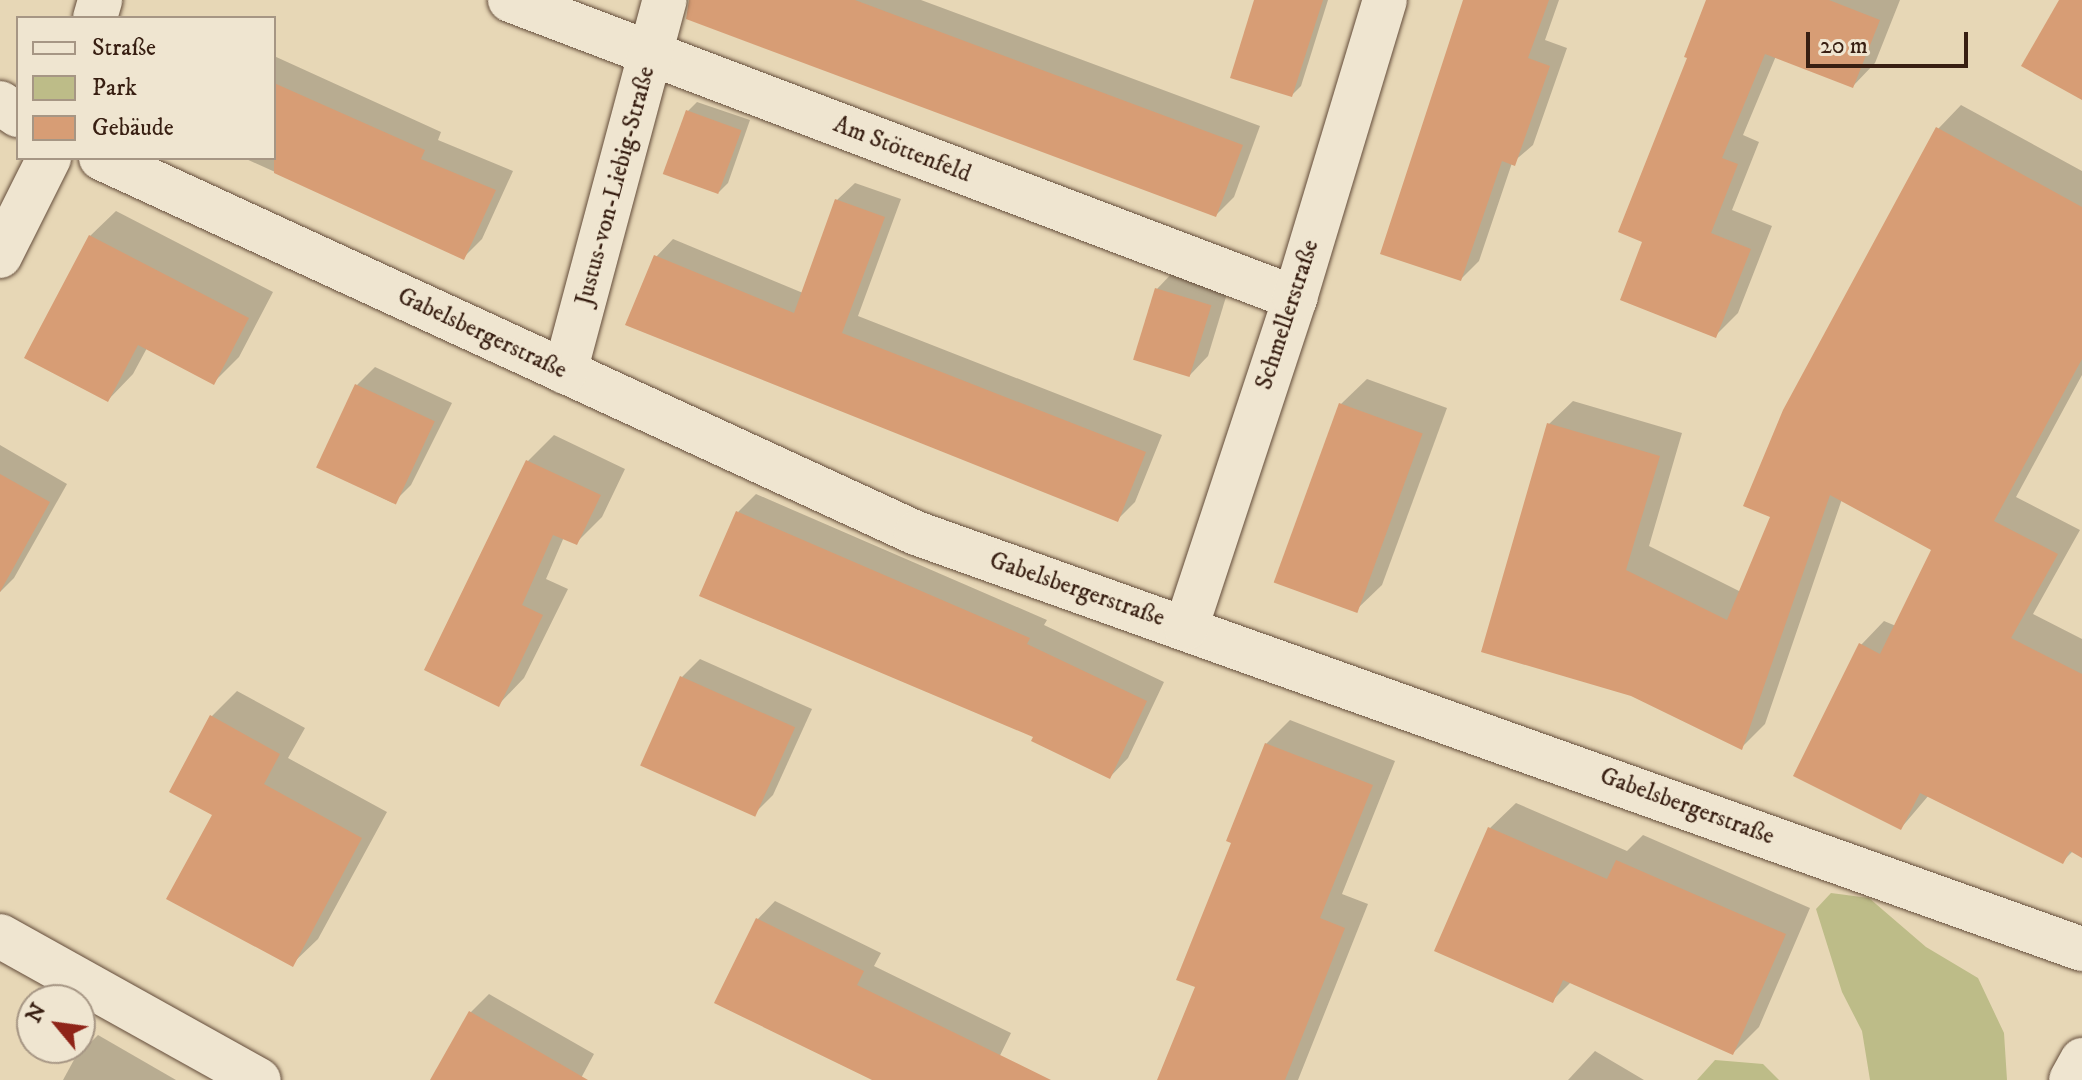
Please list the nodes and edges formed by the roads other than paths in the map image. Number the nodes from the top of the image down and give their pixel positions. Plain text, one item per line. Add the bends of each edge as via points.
1 (510, 0) edge
2 (665, 0) edge
3 (1385, 0) edge
4 (650, 55) junction
5 (48, 160) edge
6 (105, 160) edge
7 (0, 256) edge
8 (1295, 298) junction
9 (565, 372) junction
10 (1186, 628) junction
11 (0, 936) edge
12 (2082, 949) edge
13 (2082, 1060) edge
14 (259, 1080) edge
15 (2071, 1080) edge

1 - 4 street, Am Stöttenfeld
2 - 4 street, Justus-von-Liebig-Straße
3 - 8 street, Schmellerstraße
4 - 8 street, Am Stöttenfeld
4 - 9 street, Justus-von-Liebig-Straße
5 - 7 street
6 - 9 street, Gabelsbergerstraße
8 - 10 street, Schmellerstraße
9 - 10 street, Gabelsbergerstraße via 916,533
10 - 12 street, Gabelsbergerstraße
11 - 14 street
13 - 15 street

